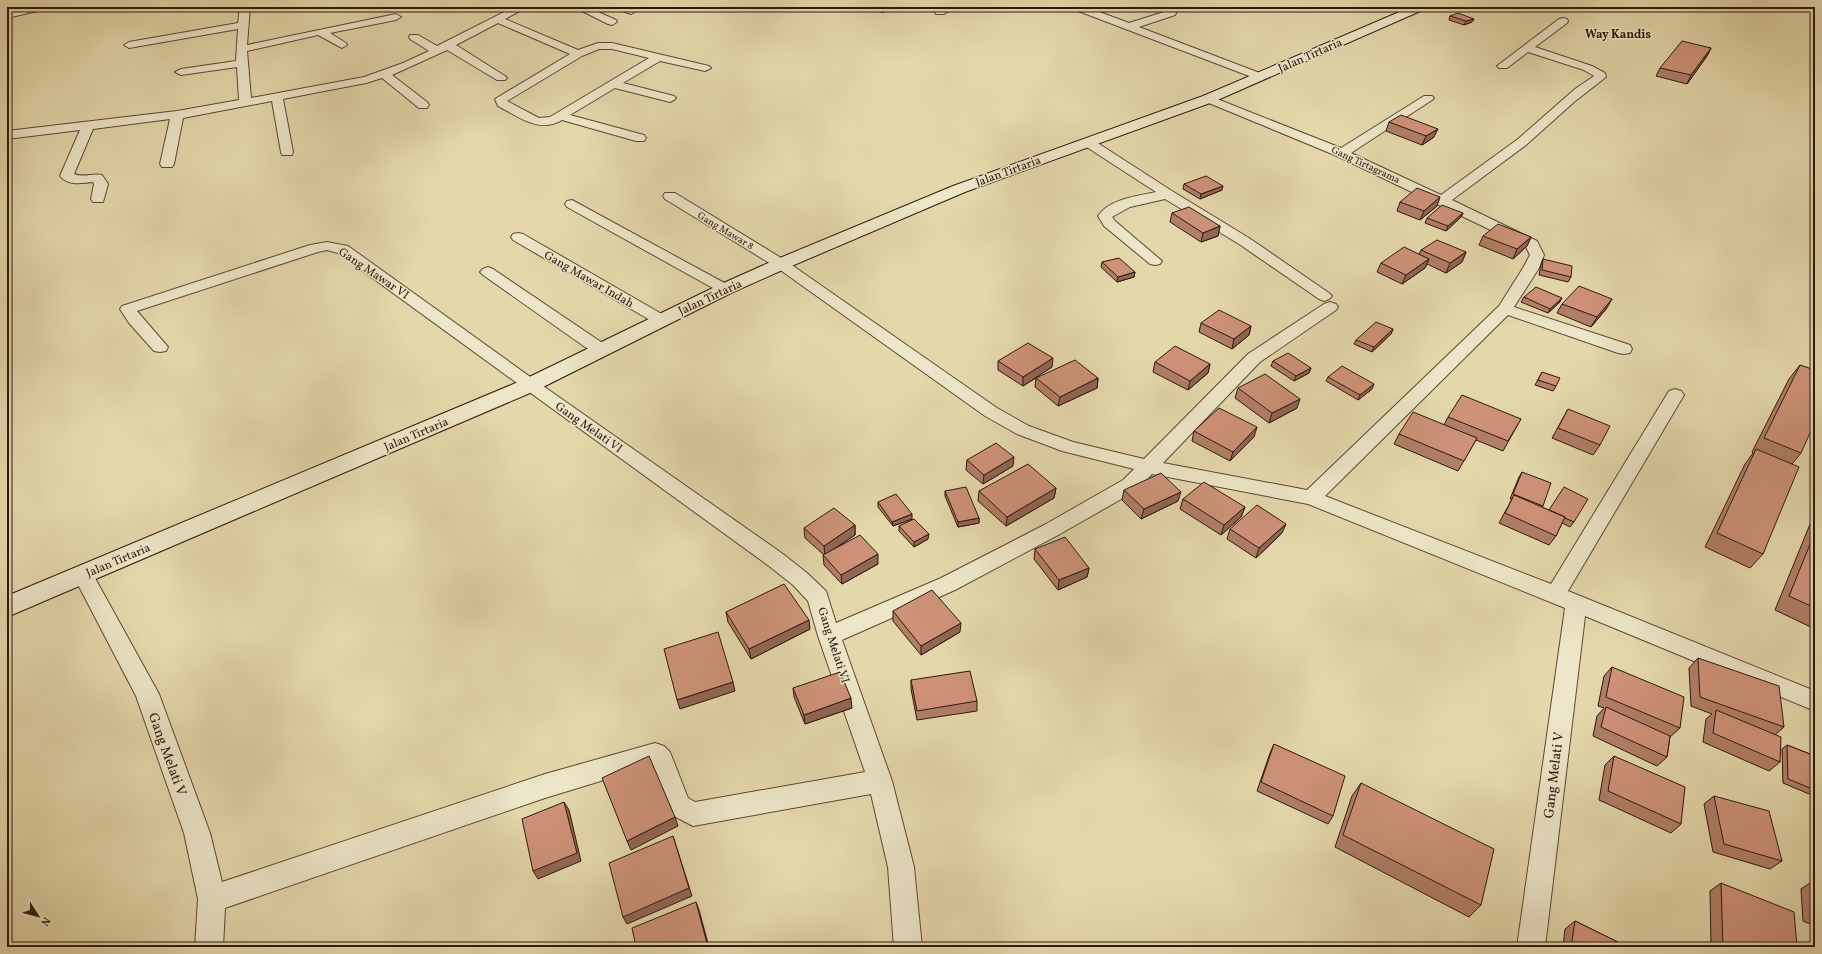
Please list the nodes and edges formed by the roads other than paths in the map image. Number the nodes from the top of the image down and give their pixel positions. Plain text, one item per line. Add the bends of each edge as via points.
1 (42, 7) edge
2 (522, 7) edge
3 (579, 7) edge
4 (1078, 7) edge
5 (1421, 7) edge
6 (248, 8) edge
7 (1171, 13) dead end
8 (7, 15) edge
9 (1133, 15) dead end
10 (396, 17) dead end
11 (496, 19) junction
12 (1148, 20) junction
13 (1563, 21) dead end
14 (612, 22) dead end
15 (244, 25) junction
16 (1128, 27) junction
17 (320, 32) junction
18 (414, 38) dead end
19 (129, 45) dead end
20 (342, 45) dead end
21 (449, 46) junction
22 (1526, 48) junction
23 (241, 49) junction
24 (437, 51) junction
25 (578, 54) junction
26 (658, 57) junction
27 (242, 63) junction
28 (1503, 66) dead end
29 (705, 68) dead end
30 (181, 72) dead end
31 (384, 74) junction
32 (1261, 77) junction
33 (501, 78) dead end
34 (615, 84) junction
35 (277, 97) junction
36 (670, 98) dead end
37 (1428, 98) dead end
38 (1208, 99) junction
39 (245, 102) junction
40 (423, 105) dead end
41 (177, 115) junction
42 (561, 116) junction
43 (88, 124) junction
44 (7, 135) edge
45 (640, 138) dead end
46 (1089, 143) junction
47 (287, 152) dead end
48 (1342, 153) junction
49 (167, 164) dead end
50 (1166, 194) junction
51 (670, 196) dead end
52 (98, 199) dead end
53 (1444, 200) junction
54 (572, 204) dead end
55 (518, 237) dead end
56 (1155, 261) dead end
57 (781, 264) junction
58 (488, 272) dead end
59 (725, 289) junction
60 (1505, 309) junction
61 (661, 320) junction
62 (160, 347) dead end
63 (1624, 349) dead end
64 (601, 350) junction
65 (530, 385) junction
66 (1675, 395) dead end
67 (1147, 466) junction
68 (1311, 498) junction
69 (83, 575) junction
70 (1566, 599) junction
71 (7, 607) edge
72 (829, 636) junction
73 (1815, 701) edge
74 (880, 781) junction
75 (212, 899) junction
76 (209, 947) edge
77 (908, 947) edge
78 (1531, 947) edge

1 - 8 street
2 - 11 street
3 - 14 street
4 - 16 street
5 - 32 street, Jalan Tirtaria
6 - 15 street
7 - 12 street
9 - 12 street
10 - 17 street
11 - 21 street
11 - 25 street
12 - 16 street
13 - 22 street
15 - 19 street
15 - 23 street
16 - 32 street
17 - 20 street
17 - 23 street
18 - 24 street
21 - 24 street
21 - 33 street
22 - 28 street
22 - 53 street via 1597,71 1601,75 1580,90 1523,141
23 - 27 street
24 - 31 street
25 - 26 street via 606,45
25 - 42 street via 500,99 502,103 537,122
26 - 29 street
26 - 34 street
27 - 30 street
27 - 39 street
31 - 35 street via 366,80
31 - 40 street
32 - 38 street, Jalan Tirtaria
34 - 36 street
34 - 42 street
35 - 39 street
35 - 47 street
37 - 48 street
38 - 46 street, Jalan Tirtaria
38 - 48 street, Gang Tirtagrama
39 - 41 street
41 - 43 street
41 - 49 street
42 - 45 street
43 - 44 street
43 - 52 street via 67,176 76,180 97,178 101,184
46 - 50 street
46 - 57 street, Jalan Tirtaria via 959,189
48 - 53 street, Gang Tirtagrama
50 - 56 street via 1124,206 1105,216 1109,223
50 - 67 street via 1244,241 1327,301 1254,358
51 - 57 street, Gang Mawar 8
53 - 60 street, Gang Tirtagrama via 1532,244 1537,255
54 - 59 street
55 - 61 street, Gang Mawar Indah
57 - 59 street, Jalan Tirtaria
57 - 67 street, Gang Mawar 8 via 991,412 1023,430 1069,448
58 - 64 street
59 - 61 street, Jalan Tirtaria
60 - 63 street
60 - 68 street
61 - 64 street, Jalan Tirtaria
62 - 65 street, Gang Mawar VI via 128,309 315,248 336,246
64 - 65 street, Jalan Tirtaria
65 - 69 street, Jalan Tirtaria
65 - 72 street, Gang Melati VI via 800,579 818,597
66 - 70 street
67 - 68 street, Gang Mawar 8
67 - 72 street via 1130,485 1053,529 948,584
68 - 70 street, Gang Mawar 8
69 - 71 street, Jalan Tirtaria
69 - 75 street, Gang Melati V via 147,694 197,833
70 - 73 street, Gang Mawar 8
70 - 78 street, Gang Melati V
72 - 74 street, Gang Melati VI
74 - 75 street via 693,814 679,806 662,760 655,754 545,786
74 - 77 street, Gang Melati VI via 901,867
75 - 76 street, Gang Melati V

